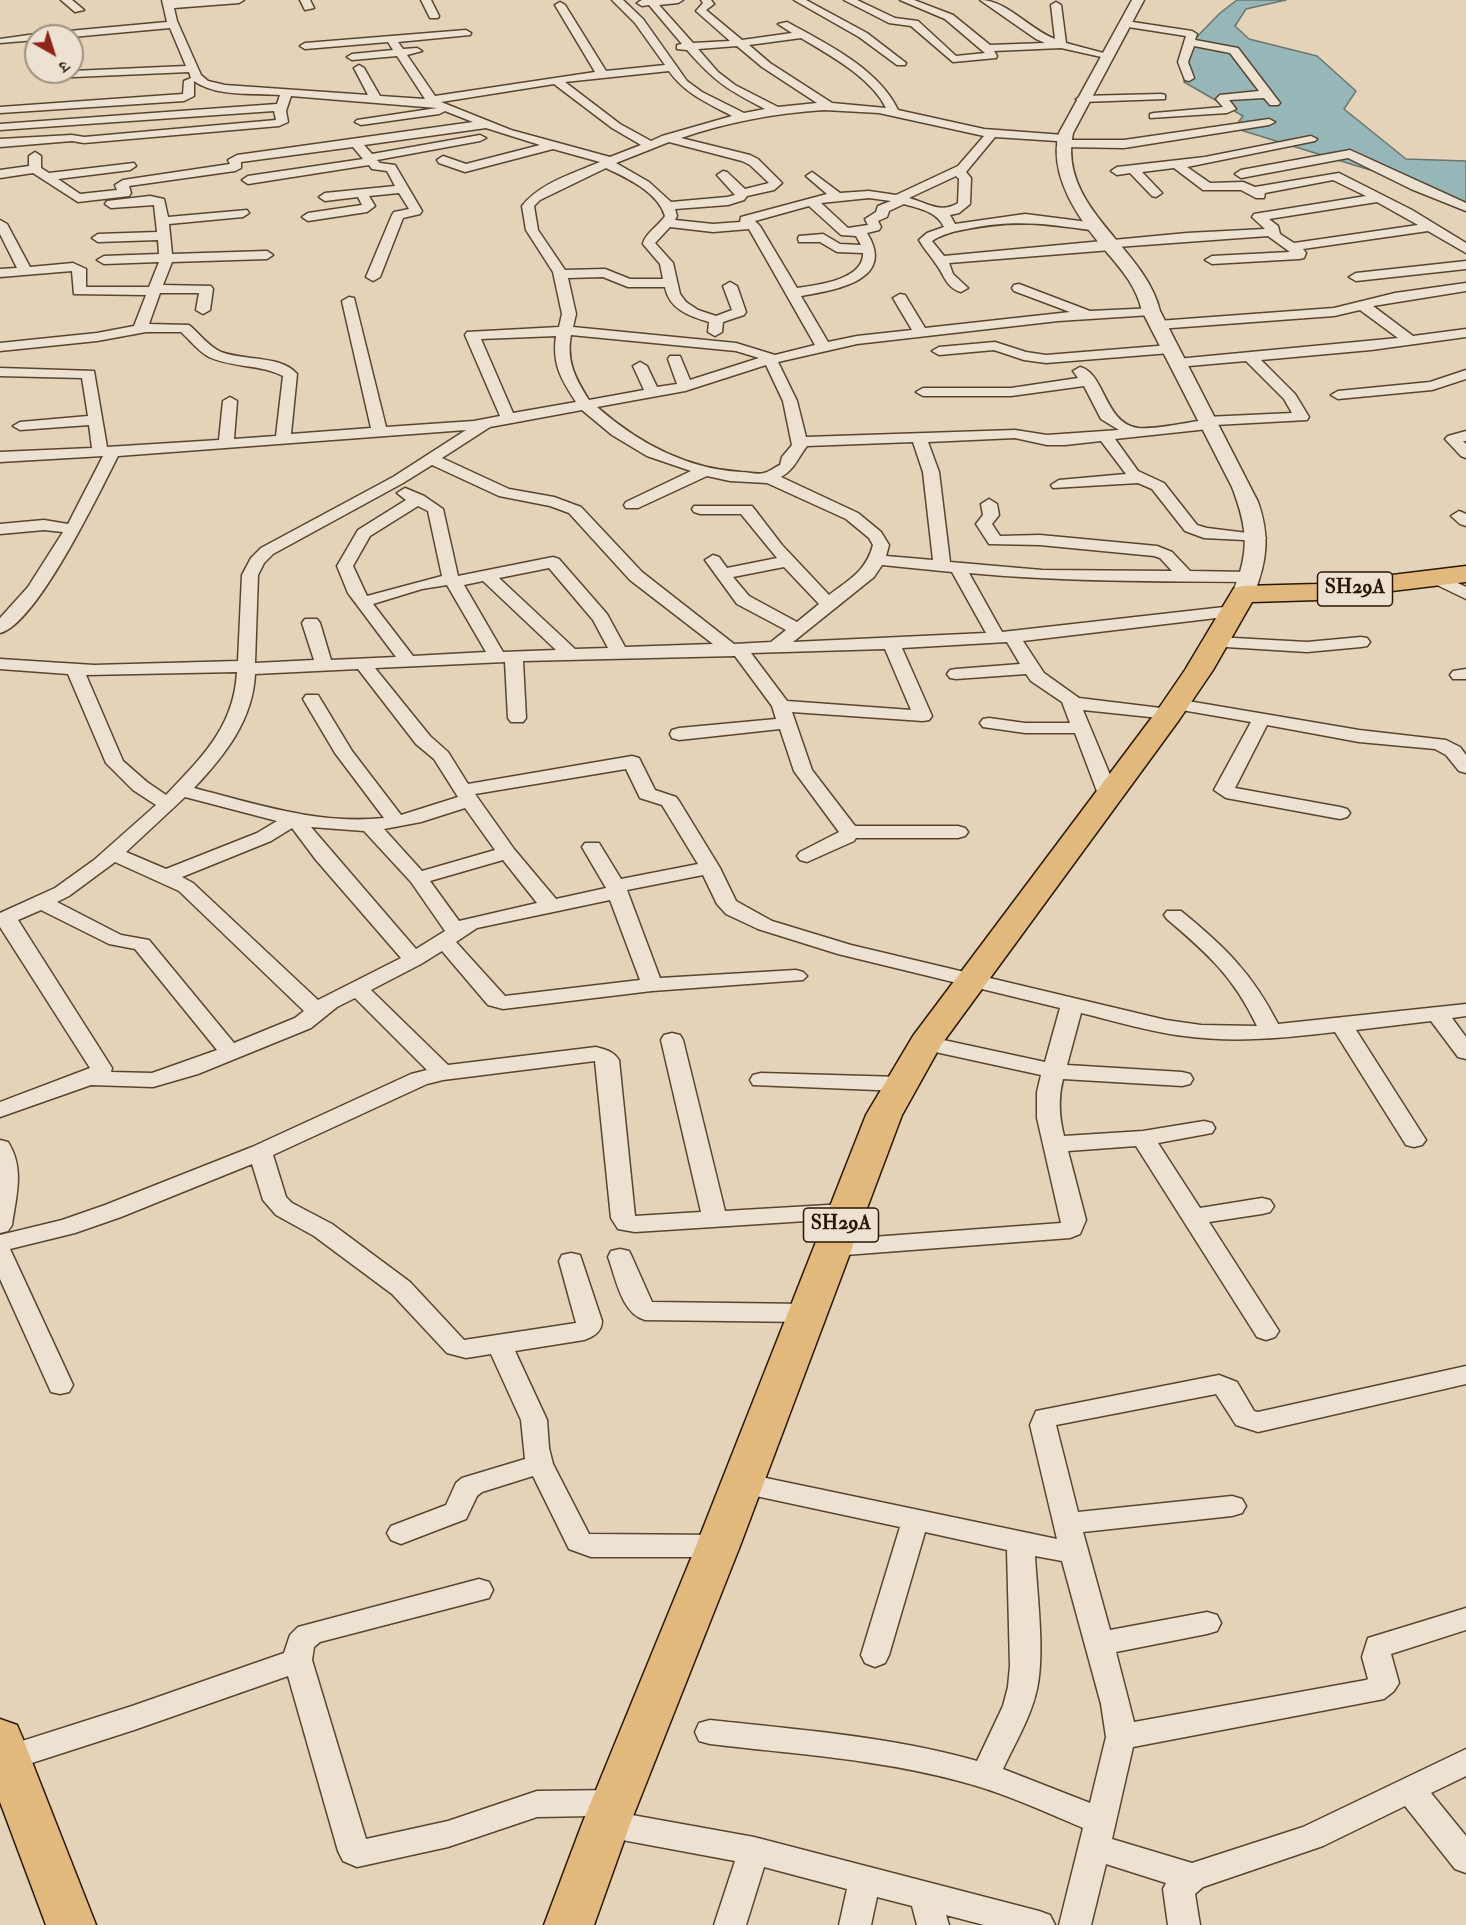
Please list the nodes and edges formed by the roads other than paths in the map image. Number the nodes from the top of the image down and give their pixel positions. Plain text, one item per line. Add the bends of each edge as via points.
1 (66, 0) edge
2 (239, 0) edge
3 (426, 0) edge
4 (678, 0) edge
5 (706, 0) edge
6 (799, 0) edge
7 (849, 0) edge
8 (905, 0) edge
9 (985, 0) edge
10 (1138, 0) edge
11 (167, 2) edge
12 (620, 2) edge
13 (651, 2) junction
14 (560, 5) dead end
15 (1056, 5) dead end
16 (79, 10) dead end
17 (434, 16) dead end
18 (783, 24) dead end
19 (1126, 24) junction
20 (173, 25) junction
21 (84, 33) edge
22 (466, 33) dead end
23 (449, 34) junction
24 (802, 34) junction
25 (863, 35) junction
26 (391, 39) junction
27 (24, 41) edge
28 (814, 42) junction
29 (1191, 42) junction
30 (740, 43) junction
31 (1061, 45) junction
32 (305, 46) dead end
33 (453, 46) dead end
34 (3, 47) edge
35 (689, 47) junction
36 (987, 48) junction
37 (434, 49) dead end
38 (660, 49) junction
39 (399, 53) junction
40 (1106, 55) junction
41 (352, 57) dead end
42 (901, 63) dead end
43 (673, 67) junction
44 (359, 68) dead end
45 (545, 74) dead end
46 (602, 74) junction
47 (84, 75) edge
48 (193, 77) junction
49 (1189, 78) dead end
50 (557, 81) junction
51 (165, 82) dead end
52 (286, 93) junction
53 (1267, 94) junction
54 (375, 97) junction
55 (428, 97) junction
56 (1082, 99) junction
57 (1275, 104) dead end
58 (281, 106) junction
59 (830, 107) junction
60 (451, 109) junction
61 (0, 110) edge
62 (778, 111) junction
63 (893, 111) junction
64 (742, 116) junction
65 (1154, 116) dead end
66 (1224, 116) dead end
67 (1178, 118) junction
68 (361, 122) dead end
69 (1269, 122) dead end
70 (486, 124) junction
71 (0, 127) edge
72 (1144, 127) dead end
73 (507, 132) junction
74 (1120, 132) dead end
75 (992, 133) junction
76 (665, 138) junction
77 (1064, 138) junction
78 (1311, 139) dead end
79 (1146, 141) junction
80 (0, 143) edge
81 (356, 144) junction
82 (650, 144) junction
83 (554, 145) junction
84 (35, 156) dead end
85 (369, 160) junction
86 (443, 160) dead end
87 (608, 162) junction
88 (1179, 165) junction
89 (130, 166) dead end
90 (35, 169) junction
91 (1134, 170) junction
92 (958, 171) junction
93 (1117, 171) dead end
94 (0, 174) edge
95 (1241, 174) dead end
96 (723, 175) dead end
97 (812, 176) dead end
98 (48, 177) junction
99 (248, 180) dead end
100 (1415, 186) junction
101 (403, 189) junction
102 (1254, 191) junction
103 (361, 193) junction
104 (742, 193) junction
105 (1156, 193) dead end
106 (1377, 196) junction
107 (325, 197) dead end
108 (838, 197) junction
109 (899, 200) junction
110 (811, 201) junction
111 (669, 206) junction
112 (1395, 206) junction
113 (1466, 207) edge
114 (75, 208) dead end
115 (367, 208) junction
116 (243, 213) dead end
117 (1288, 213) junction
118 (942, 214) junction
119 (389, 215) junction
120 (308, 218) dead end
121 (162, 221) junction
122 (668, 223) junction
123 (1, 224) edge
124 (753, 225) junction
125 (1096, 227) junction
126 (1428, 227) junction
127 (951, 229) junction
128 (859, 230) junction
129 (1273, 230) junction
130 (164, 236) junction
131 (98, 238) dead end
132 (804, 239) dead end
133 (1110, 245) junction
134 (1463, 245) edge
135 (1290, 247) junction
136 (868, 249) junction
137 (267, 255) dead end
138 (166, 257) junction
139 (104, 260) dead end
140 (941, 260) junction
141 (1212, 260) dead end
142 (1466, 265) edge
143 (24, 271) junction
144 (0, 273) edge
145 (561, 274) junction
146 (373, 277) dead end
147 (1356, 277) dead end
148 (670, 283) junction
149 (730, 286) dead end
150 (1466, 287) edge
151 (961, 288) dead end
152 (1019, 288) dead end
153 (153, 290) junction
154 (793, 293) junction
155 (900, 298) dead end
156 (349, 301) dead end
157 (1363, 305) junction
158 (203, 310) dead end
159 (1088, 314) junction
160 (1155, 318) junction
161 (716, 320) junction
162 (140, 329) junction
163 (565, 330) junction
164 (921, 333) junction
165 (1466, 333) edge
166 (1412, 341) junction
167 (715, 345) junction
168 (0, 347) edge
169 (824, 348) junction
170 (939, 351) dead end
171 (1174, 356) junction
172 (1249, 356) junction
173 (1068, 357) junction
174 (56, 358) junction
175 (675, 359) dead end
176 (772, 360) junction
177 (640, 366) dead end
178 (0, 372) edge
179 (1466, 374) edge
180 (1089, 381) junction
181 (685, 387) junction
182 (652, 392) junction
183 (923, 392) dead end
184 (1338, 395) dead end
185 (230, 402) dead end
186 (584, 404) junction
187 (508, 418) junction
188 (96, 420) junction
189 (488, 422) junction
190 (1207, 423) junction
191 (20, 426) dead end
192 (380, 433) junction
193 (1137, 434) junction
194 (1466, 436) edge
195 (1106, 437) junction
196 (919, 439) junction
197 (283, 440) junction
198 (800, 442) junction
199 (226, 444) junction
200 (106, 452) junction
201 (1466, 453) edge
202 (0, 457) edge
203 (431, 459) junction
204 (705, 471) junction
205 (767, 478) junction
206 (1138, 478) junction
207 (388, 485) junction
208 (1059, 485) dead end
209 (418, 499) junction
210 (989, 504) dead end
211 (632, 505) dead end
212 (700, 509) dead end
213 (0, 529) edge
214 (72, 530) junction
215 (1258, 538) junction
216 (877, 560) junction
217 (788, 561) junction
218 (950, 568) junction
219 (1466, 574) edge
220 (487, 575) junction
221 (1187, 578) junction
222 (1437, 579) junction
223 (452, 581) junction
224 (1466, 594) edge
225 (363, 602) junction
226 (829, 605) junction
227 (1236, 606) junction
228 (311, 623) dead end
229 (0, 628) edge
230 (798, 630) junction
231 (1004, 638) junction
232 (1361, 642) dead end
233 (891, 644) junction
234 (773, 649) junction
235 (736, 650) junction
236 (620, 654) junction
237 (571, 655) junction
238 (506, 657) junction
239 (408, 661) junction
240 (362, 663) junction
241 (0, 664) edge
242 (324, 666) junction
243 (245, 667) junction
244 (1031, 668) junction
245 (75, 669) junction
246 (956, 674) dead end
247 (312, 699) dead end
248 (1072, 703) junction
249 (1172, 709) junction
250 (784, 714) junction
251 (517, 718) dead end
252 (1261, 720) junction
253 (989, 723) dead end
254 (1082, 728) junction
255 (679, 734) dead end
256 (1466, 767) edge
257 (181, 790) junction
258 (1108, 794) junction
259 (467, 795) junction
260 (168, 804) junction
261 (1340, 813) dead end
262 (294, 820) junction
263 (396, 821) junction
264 (370, 825) junction
265 (849, 832) junction
266 (958, 832) dead end
267 (592, 847) dead end
268 (507, 853) junction
269 (112, 854) junction
270 (807, 856) dead end
271 (710, 868) junction
272 (165, 876) junction
273 (418, 878) junction
274 (616, 889) junction
275 (42, 902) junction
276 (551, 906) junction
277 (1174, 915) dead end
278 (3, 920) edge
279 (450, 937) junction
280 (414, 960) junction
281 (796, 976) dead end
282 (971, 980) junction
283 (652, 985) junction
284 (357, 988) junction
285 (1072, 1005) junction
286 (1466, 1010) edge
287 (318, 1012) junction
288 (1437, 1014) junction
289 (1342, 1026) junction
290 (1271, 1032) junction
291 (672, 1040) dead end
292 (925, 1043) junction
293 (1466, 1052) edge
294 (231, 1053) junction
295 (1053, 1071) junction
296 (443, 1073) junction
297 (89, 1078) junction
298 (1182, 1079) dead end
299 (761, 1080) dead end
300 (901, 1083) junction
301 (0, 1110) edge
302 (1204, 1128) dead end
303 (1143, 1138) junction
304 (1414, 1140) dead end
305 (1054, 1144) junction
306 (0, 1147) edge
307 (260, 1152) junction
308 (1262, 1206) dead end
309 (845, 1212) junction
310 (1193, 1217) junction
311 (715, 1219) junction
312 (0, 1222) edge
313 (0, 1243) edge
314 (832, 1248) junction
315 (0, 1252) edge
316 (620, 1257) dead end
317 (571, 1261) dead end
318 (807, 1313) junction
319 (1266, 1331) dead end
320 (499, 1344) junction
321 (1466, 1376) edge
322 (60, 1385) dead end
323 (540, 1464) junction
324 (742, 1483) junction
325 (1232, 1506) dead end
326 (915, 1521) junction
327 (1068, 1523) junction
328 (401, 1533) dead end
329 (1021, 1542) junction
330 (718, 1546) junction
331 (1074, 1553) junction
332 (479, 1590) dead end
333 (1466, 1619) edge
334 (1207, 1623) dead end
335 (1099, 1644) junction
336 (875, 1654) dead end
337 (298, 1659) junction
338 (710, 1732) dead end
339 (1121, 1737) junction
340 (4, 1748) edge
341 (1466, 1762) edge
342 (985, 1776) junction
343 (1410, 1790) junction
344 (610, 1814) junction
345 (1098, 1835) junction
346 (754, 1851) junction
347 (1466, 1859) edge
348 (1192, 1877) junction
349 (866, 1880) junction
350 (929, 1910) edge
351 (71, 1925) edge
352 (569, 1925) edge
353 (730, 1925) edge
354 (855, 1925) edge
355 (1039, 1925) edge
356 (1075, 1925) edge
357 (1184, 1925) edge

1 - 16 street
2 - 11 street
3 - 17 street
4 - 13 street
5 - 30 street via 709,4 701,11
6 - 25 street
7 - 36 street via 894,21 914,23 954,59 992,56
8 - 36 street via 951,18
9 - 31 street via 1035,34
10 - 19 street
11 - 20 street
12 - 13 street
12 - 38 street
13 - 35 street
14 - 46 street
15 - 31 street
18 - 24 street
19 - 29 street via 1190,33
19 - 40 street
20 - 21 street
20 - 48 street
22 - 23 street
23 - 26 street
23 - 33 street
24 - 28 street
24 - 30 street
25 - 28 street
25 - 42 street
26 - 32 street
26 - 39 street
27 - 34 street
28 - 63 street via 875,85
29 - 49 street via 1184,62
29 - 53 street via 1234,50
30 - 35 street
30 - 59 street via 771,69
31 - 36 street
31 - 40 street
35 - 38 street
35 - 62 street via 723,81
37 - 39 street
38 - 43 street
39 - 41 street
39 - 55 street
40 - 56 street
43 - 46 street
43 - 64 street via 690,89
44 - 54 street
45 - 55 street
46 - 50 street
47 - 48 street
48 - 51 street
48 - 52 street via 225,88
48 - 61 street via 184,98
50 - 55 street
50 - 82 street via 616,126
52 - 54 street
52 - 58 street
53 - 57 street
53 - 67 street via 1224,96 1222,99 1230,109
54 - 55 street
55 - 60 street
56 - 67 street via 1158,93
56 - 77 street
58 - 71 street
58 - 80 street via 279,123 84,140
59 - 62 street
59 - 63 street
60 - 68 street
60 - 70 street
62 - 64 street
63 - 75 street
64 - 76 street
65 - 67 street
66 - 67 street
67 - 72 street
69 - 79 street
70 - 73 street
70 - 81 street
73 - 83 street
73 - 85 street
74 - 77 street
75 - 77 street
75 - 92 street
76 - 82 street
76 - 104 street via 746,158 776,183
77 - 79 street via 1117,145
77 - 125 street via 1062,160
78 - 88 street
79 - 88 street
81 - 85 street
81 - 98 street via 236,159 235,167 124,183 121,185 126,193 102,196 76,198
82 - 87 street
83 - 86 street via 465,168
83 - 87 street
84 - 90 street
85 - 99 street
85 - 101 street via 376,167 391,168
87 - 111 street
87 - 145 street via 551,188 528,206 532,230
88 - 91 street
88 - 102 street via 1208,188 1243,186
89 - 98 street
90 - 94 street
90 - 98 street
91 - 93 street
91 - 105 street
92 - 109 street
92 - 118 street via 965,178 964,204
95 - 100 street via 1350,154
96 - 104 street
97 - 108 street
100 - 106 street
100 - 113 street
101 - 103 street
101 - 119 street via 416,212
102 - 106 street via 1333,176
102 - 117 street
103 - 107 street
103 - 115 street
104 - 111 street via 728,201
106 - 112 street
106 - 117 street
108 - 109 street via 879,195
108 - 110 street
109 - 118 street
109 - 128 street via 871,219 875,227
110 - 124 street via 745,220
110 - 128 street via 843,231
111 - 122 street
112 - 126 street
112 - 129 street
114 - 121 street via 155,200 160,202
115 - 119 street via 373,214
115 - 120 street
116 - 121 street
117 - 129 street via 1258,218
118 - 127 street
119 - 146 street
121 - 130 street
122 - 124 street via 713,228
122 - 148 street via 649,242 668,266
123 - 143 street via 24,264
124 - 154 street
125 - 127 street via 1022,218
125 - 133 street
126 - 134 street
126 - 135 street
127 - 140 street via 929,235 925,240
128 - 136 street
129 - 133 street
129 - 135 street
130 - 131 street
130 - 138 street
132 - 136 street via 823,238 837,248
133 - 140 street
133 - 160 street via 1142,285
135 - 141 street via 1300,255
136 - 154 street via 868,264 861,272 825,287
137 - 138 street
138 - 139 street
138 - 153 street
140 - 151 street via 947,274
142 - 147 street
143 - 144 street
143 - 153 street via 76,267 79,291
145 - 148 street via 605,273 628,283
145 - 163 street via 569,314
148 - 161 street via 681,305
149 - 161 street via 739,314
150 - 157 street
152 - 159 street
153 - 158 street via 206,289
153 - 162 street
154 - 169 street
155 - 164 street
156 - 192 street
157 - 160 street via 1325,314
157 - 166 street
159 - 160 street
159 - 164 street
160 - 171 street
161 - 167 street
162 - 174 street
162 - 197 street via 184,328 218,356 279,368 290,374
163 - 167 street
163 - 186 street via 563,365
163 - 187 street via 472,334
164 - 169 street via 875,337
165 - 166 street
166 - 172 street
167 - 176 street via 751,350
168 - 174 street
169 - 176 street
170 - 173 street via 995,346 1032,358
171 - 172 street
171 - 173 street
171 - 190 street
172 - 190 street via 1294,401 1302,417
173 - 180 street
174 - 178 street
174 - 188 street via 91,375
175 - 181 street
176 - 181 street
176 - 198 street via 787,393
177 - 182 street
179 - 184 street via 1432,386
180 - 183 street via 1011,392
180 - 193 street via 1107,417
181 - 182 street
182 - 186 street
185 - 199 street
186 - 187 street
186 - 204 street via 632,443
187 - 189 street
188 - 191 street
188 - 200 street
189 - 192 street
189 - 203 street
190 - 193 street
190 - 215 street via 1242,487
192 - 197 street
193 - 195 street
194 - 201 street via 1453,439
195 - 196 street via 1047,440 1016,434
195 - 206 street
196 - 198 street
196 - 218 street via 932,480
197 - 199 street
198 - 205 street via 787,467
199 - 200 street
200 - 202 street
200 - 214 street
203 - 207 street
203 - 235 street via 505,493 575,510 636,576
204 - 205 street
204 - 211 street
205 - 216 street via 831,505 867,526 881,545
206 - 208 street
206 - 215 street via 1158,486 1186,525 1194,530
207 - 209 street
207 - 243 street via 290,536 257,561 250,575
209 - 223 street via 437,513
209 - 225 street via 364,533 346,562 346,572
210 - 221 street via 991,515 984,524 995,541 1040,540 1157,551 1166,555
212 - 217 street via 746,510
213 - 214 street via 36,525
214 - 229 street via 21,608
215 - 227 street
216 - 218 street
216 - 226 street via 868,573
217 - 226 street
217 - 230 street via 718,567 743,600
218 - 221 street via 1042,575
218 - 231 street
219 - 222 main road, SH29A
220 - 223 street
220 - 236 street via 555,564 601,618
220 - 237 street
221 - 227 street
222 - 224 street
222 - 227 main road, SH29A
223 - 225 street via 419,585
223 - 238 street
225 - 239 street
226 - 230 street
227 - 231 street
227 - 232 street via 1307,647
227 - 249 main road, SH29A
228 - 242 street
230 - 234 street
231 - 233 street
231 - 244 street
233 - 234 street
233 - 250 street via 923,716
234 - 235 street
235 - 236 street
235 - 250 street
236 - 237 street
237 - 238 street
238 - 239 street
238 - 251 street
239 - 240 street
240 - 242 street
240 - 259 street via 423,740 441,756
241 - 245 street
242 - 243 street
243 - 245 street
243 - 257 street via 245,693 237,719 205,765
244 - 246 street
244 - 248 street via 1041,681 1067,695
245 - 260 street via 115,763
247 - 263 street via 344,753
248 - 249 street
248 - 254 street
249 - 252 street
249 - 258 main road, SH29A
250 - 255 street
250 - 265 street via 804,771
252 - 256 street via 1391,741 1439,744 1453,751
252 - 261 street via 1224,790
253 - 254 street via 1025,728
254 - 258 street
257 - 260 street
257 - 262 street
258 - 282 main road, SH29A
259 - 263 street
259 - 268 street
259 - 271 street via 632,762 647,795 669,801
260 - 269 street
262 - 264 street
262 - 272 street via 255,841
262 - 280 street
263 - 264 street
264 - 273 street
265 - 266 street
265 - 270 street via 847,837
267 - 274 street
268 - 273 street
268 - 276 street
269 - 272 street
269 - 275 street via 62,892
271 - 274 street
271 - 282 street via 727,904 765,925 845,950
272 - 287 street via 198,896
273 - 279 street
274 - 276 street
274 - 283 street
275 - 278 street
275 - 294 street via 116,940 142,944
276 - 279 street via 477,921
277 - 290 street via 1237,972
278 - 297 street via 100,1064 100,1072
279 - 280 street
279 - 283 street via 502,1003
280 - 284 street
281 - 283 street
282 - 285 street
282 - 292 main road, SH29A
284 - 287 street
284 - 296 street
285 - 290 street via 1193,1032
285 - 295 street
286 - 288 street
287 - 294 street
288 - 289 street
288 - 293 street
289 - 290 street
289 - 304 street
291 - 311 street
292 - 295 street
292 - 300 main road, SH29A
294 - 297 street via 153,1080
295 - 298 street
295 - 305 street via 1047,1106
296 - 307 street via 410,1083
296 - 311 street via 596,1054 606,1057 624,1221 635,1224
297 - 301 street
299 - 300 street
300 - 309 main road, SH29A
302 - 303 street
303 - 305 street
303 - 310 street
305 - 314 street via 1074,1220 1067,1230
306 - 312 street via 8,1176
307 - 313 street via 93,1219
307 - 320 street via 277,1203 323,1230 401,1288 452,1345 466,1349
308 - 310 street
309 - 311 street
309 - 314 main road, SH29A
310 - 319 street
314 - 318 main road, SH29A
315 - 322 street
316 - 318 street via 637,1302 645,1311
317 - 320 street via 589,1321 587,1328
318 - 324 main road, SH29A
320 - 323 street via 534,1420
321 - 327 street via 1258,1422 1245,1418 1228,1389 1219,1384 1047,1417 1043,1425
323 - 328 street via 472,1485 465,1490 456,1512
323 - 330 street via 582,1543
324 - 326 street
324 - 330 main road, SH29A
325 - 327 street
326 - 329 street
326 - 336 street
327 - 331 street
329 - 331 street
329 - 342 street via 1023,1687
330 - 344 main road, SH29A
331 - 335 street
332 - 337 street via 308,1635 300,1643
333 - 339 street via 1378,1647 1376,1657 1384,1683 1374,1691
334 - 335 street
335 - 339 street
337 - 340 street via 134,1718
337 - 344 street via 357,1853 448,1834 537,1804
338 - 342 street via 881,1752
339 - 345 street
340 - 351 main road
341 - 343 street
342 - 345 street
343 - 347 street
343 - 348 street via 1311,1837
344 - 346 street
344 - 352 main road, SH29A
345 - 348 street
345 - 356 street
346 - 349 street
346 - 353 street
348 - 357 street via 1179,1889
349 - 350 street
349 - 354 street
350 - 355 street

